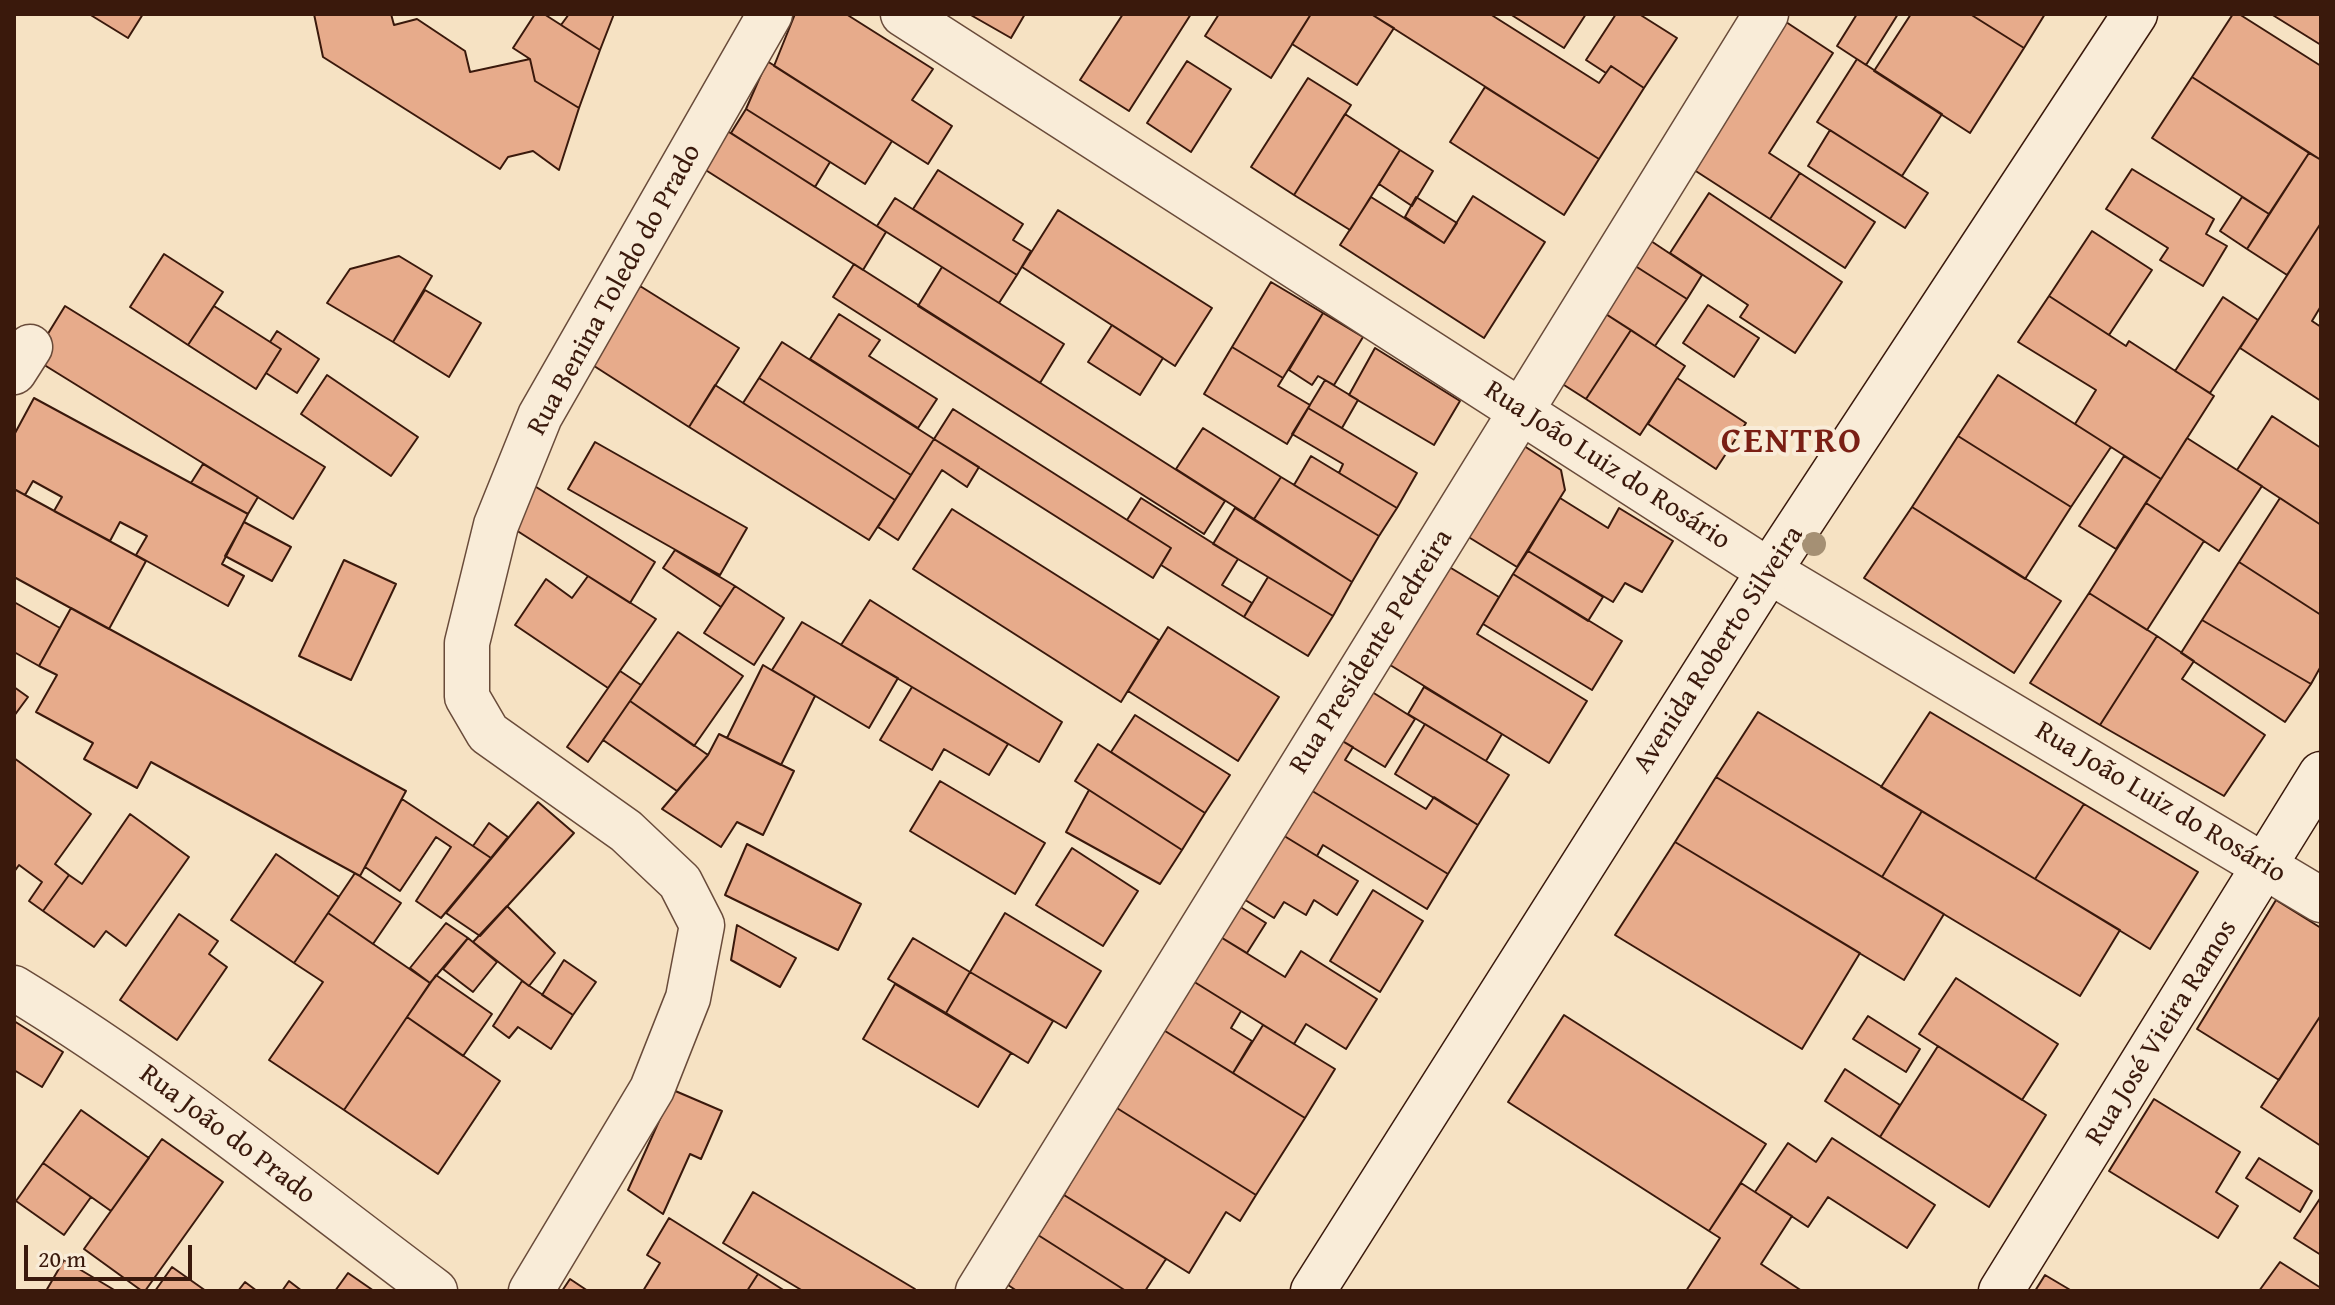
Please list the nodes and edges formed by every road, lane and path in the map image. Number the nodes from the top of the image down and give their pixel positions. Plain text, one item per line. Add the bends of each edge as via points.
1 (770, 14) edge
2 (903, 14) edge
3 (1766, 14) edge
4 (2135, 14) edge
5 (1521, 410) junction
6 (1769, 571) junction
7 (2321, 774) edge
8 (2265, 866) junction
9 (2321, 900) edge
10 (14, 988) edge
11 (435, 1291) edge
12 (531, 1291) edge
13 (978, 1291) edge
14 (1313, 1291) edge
15 (2001, 1291) edge

1 - 12 street, Rua Benina Toledo do Prado via 540,416 496,525 467,643 467,697 488,733 626,831 680,882 702,925 688,998 652,1089
2 - 5 street, Rua João Luiz do Rosário
3 - 5 street, Rua Presidente Pedreira
4 - 6 street, Avenida Roberto Silveira
5 - 6 street, Rua João Luiz do Rosário
5 - 13 street, Rua Presidente Pedreira
6 - 8 street, Rua João Luiz do Rosário
6 - 14 street, Avenida Roberto Silveira
7 - 8 street, Rua José Vieira Ramos
8 - 9 street, Rua João Luiz do Rosário
8 - 15 street, Rua José Vieira Ramos
10 - 11 street, Rua João do Prado via 194,1108

